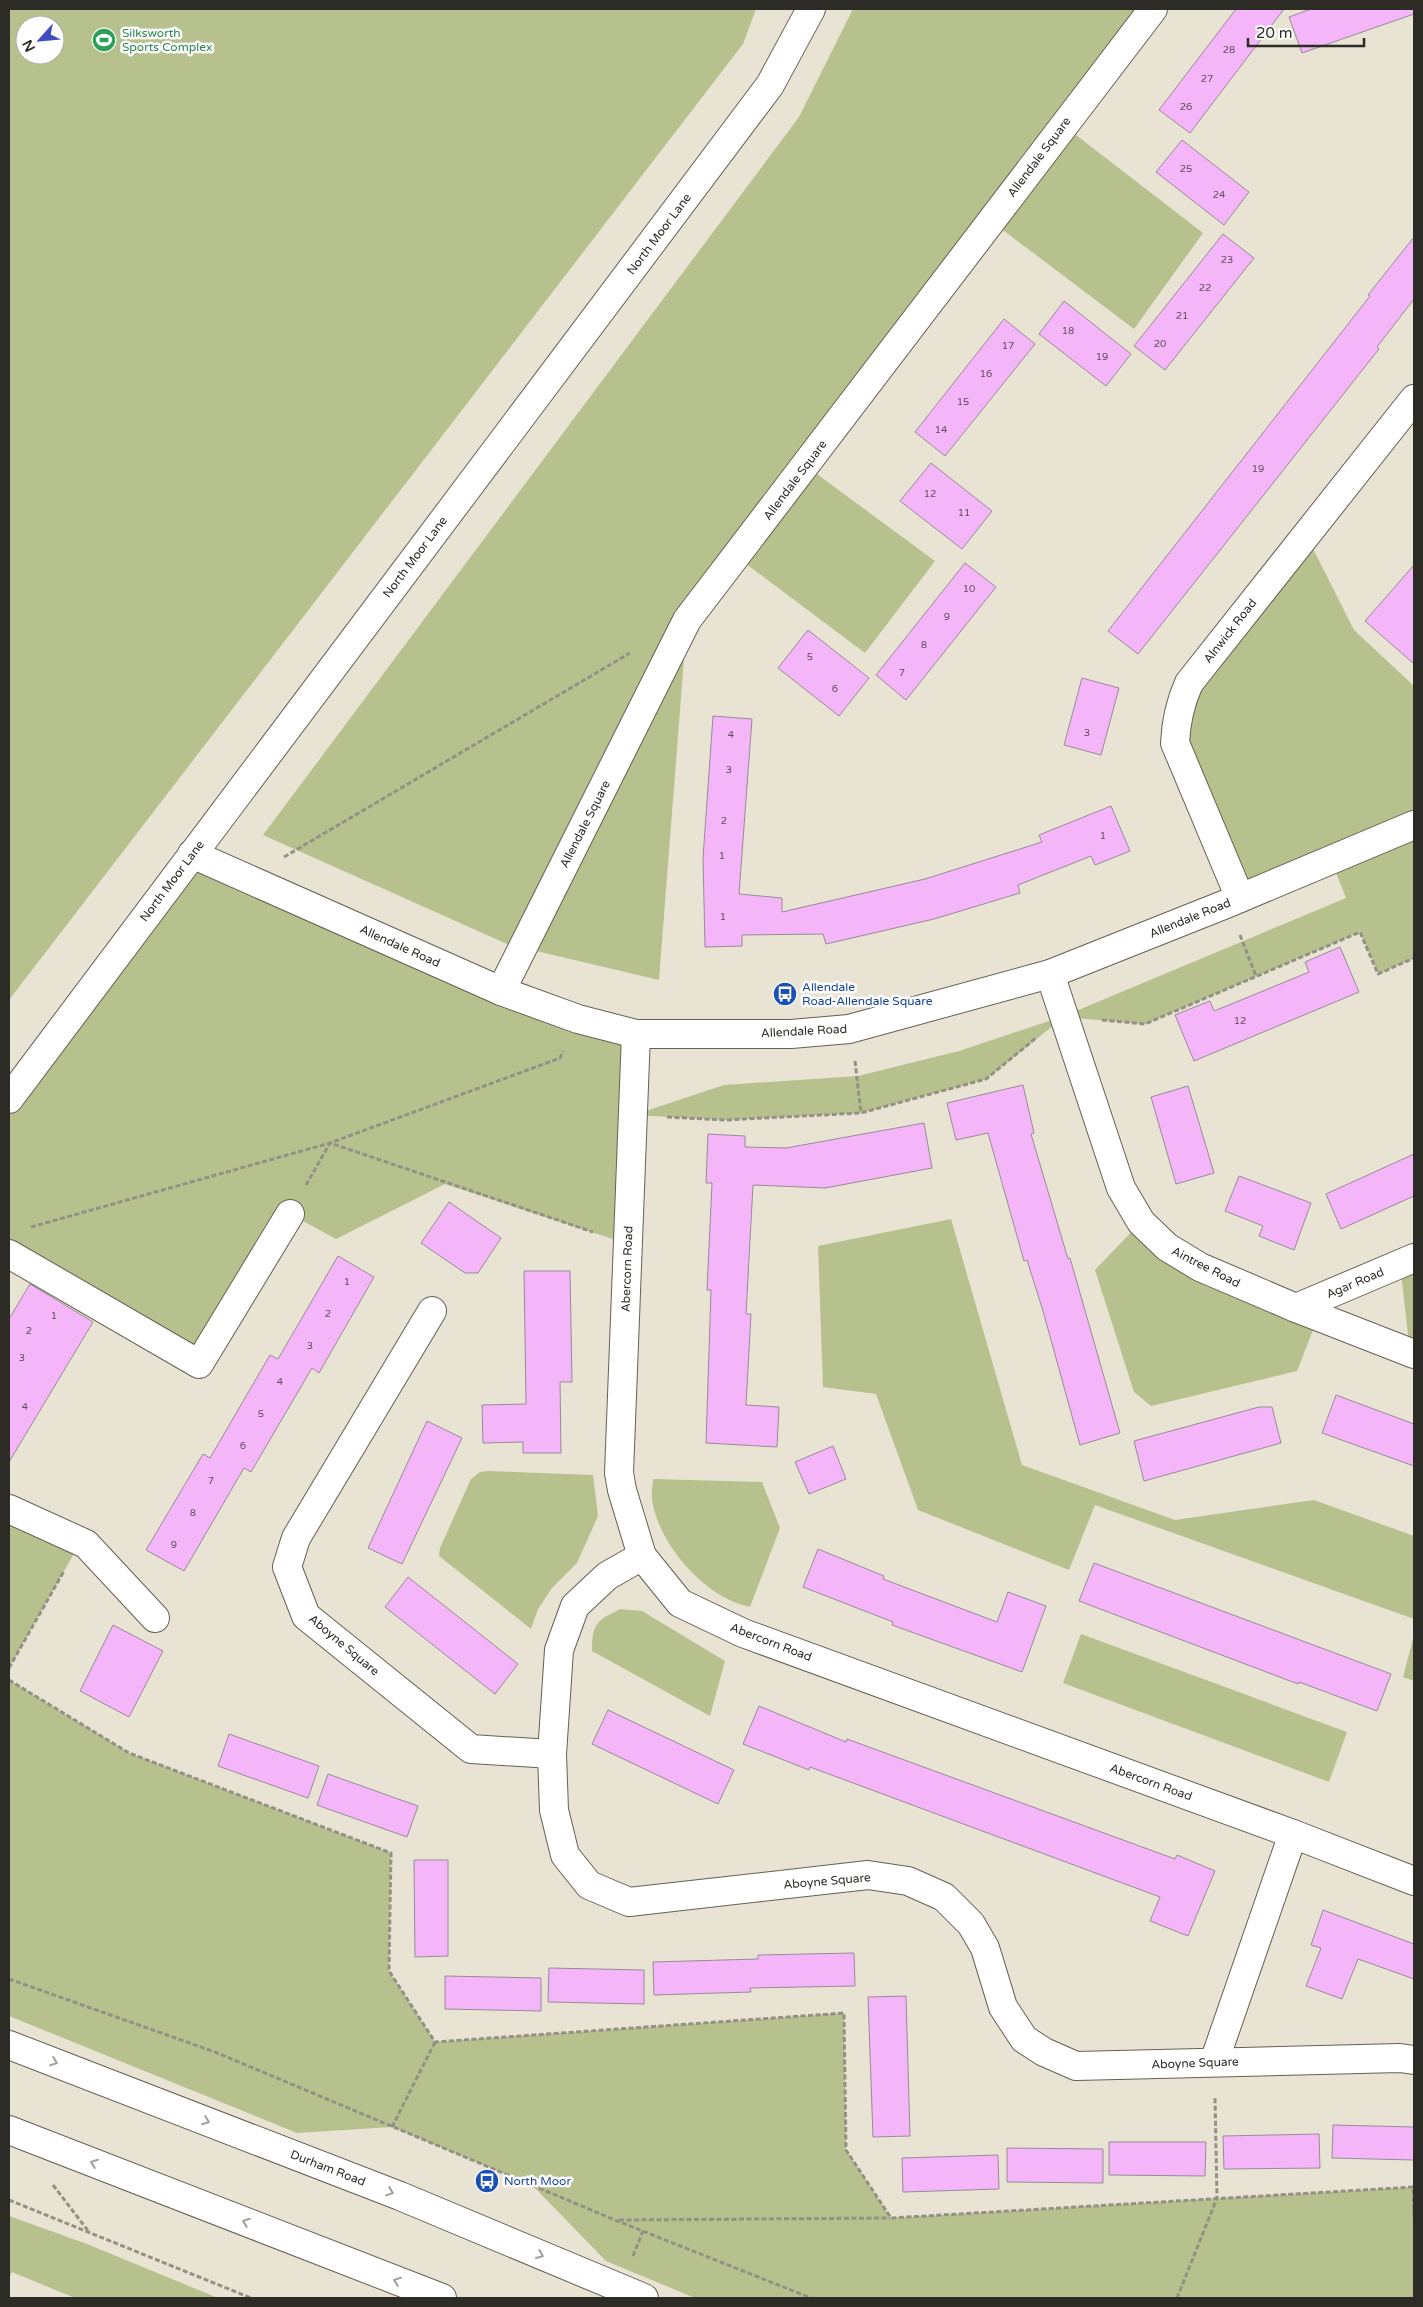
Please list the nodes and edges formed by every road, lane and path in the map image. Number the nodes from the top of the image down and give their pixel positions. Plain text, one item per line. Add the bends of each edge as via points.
1 (812, 9) edge
2 (1153, 9) edge
3 (1414, 399) edge
4 (635, 650) dead end
5 (1414, 825) edge
6 (192, 854) junction
7 (247, 878) junction
8 (1233, 901) junction
9 (1414, 958) edge
10 (1050, 974) junction
11 (1256, 976) junction
12 (501, 991) junction
13 (1064, 1016) junction
14 (578, 1019) junction
15 (849, 1029) junction
16 (636, 1034) junction
17 (9, 1099) edge
18 (861, 1113) junction
19 (633, 1115) junction
20 (330, 1143) junction
21 (290, 1214) joint
22 (28, 1228) dead end
23 (628, 1244) junction
24 (9, 1254) edge
25 (1414, 1258) edge
26 (1296, 1308) junction
27 (432, 1311) dead end
28 (1414, 1354) edge
29 (9, 1509) edge
30 (642, 1556) junction
31 (67, 1567) dead end
32 (155, 1618) dead end
33 (9, 1668) edge
34 (9, 1680) edge
35 (552, 1754) junction
36 (1293, 1834) junction
37 (1414, 1881) edge
38 (9, 1978) edge
39 (435, 2042) junction
40 (9, 2044) edge
41 (1414, 2060) edge
42 (1214, 2062) junction
43 (392, 2127) junction
44 (9, 2130) edge
45 (1217, 2198) junction
46 (9, 2200) edge
47 (1414, 2217) edge
48 (891, 2218) junction
49 (615, 2220) junction
50 (251, 2298) edge
51 (442, 2298) edge
52 (644, 2298) edge
53 (811, 2298) edge
54 (1177, 2298) edge

1 - 6 main road, North Moor Lane via 770,85
2 - 12 main road, Allendale Square via 687,620
3 - 8 main road, Alnwick Road via 1189,682 1181,702 1175,743
4 - 7 path
5 - 8 main road, Allendale Road
6 - 7 main road, Allendale Road
6 - 17 main road, North Moor Lane
7 - 12 main road, Allendale Road
8 - 10 main road, Allendale Road
8 - 11 path
9 - 11 path via 1378,974 1360,932
10 - 13 main road, Aintree Road
10 - 15 main road, Allendale Road
11 - 13 path via 1145,1024
12 - 14 main road, Allendale Road
13 - 18 path via 986,1079
13 - 26 main road, Aintree Road via 1121,1188 1141,1222 1167,1248 1200,1267
14 - 16 main road, Allendale Road
14 - 20 path via 560,1058
15 - 16 main road, Allendale Road via 791,1034
15 - 18 path
16 - 19 main road, Abercorn Road
18 - 19 path via 725,1120
19 - 23 main road, Abercorn Road
20 - 21 path
20 - 22 path
20 - 23 path
21 - 24 main road via 199,1364
23 - 30 main road, Abercorn Road via 619,1473
25 - 26 main road, Agar Road
26 - 28 main road, Aintree Road
27 - 35 main road, Aboyne Square via 296,1538 287,1567 306,1616 471,1749
29 - 32 main road via 86,1544
30 - 35 main road, Aboyne Square via 606,1576 575,1606 559,1650
30 - 36 main road, Abercorn Road via 680,1603 742,1633
31 - 33 path
34 - 39 path via 129,1753 391,1853 389,1971
35 - 42 main road, Aboyne Square via 554,1810 565,1855 589,1885 629,1902 868,1876 908,1881 944,1897 971,1924 985,1948 1003,2007 1024,2039 1044,2052 1076,2066
36 - 37 main road, Abercorn Road
36 - 42 main road
38 - 43 path via 215,2052
39 - 43 path
39 - 48 path via 844,2013 846,2150
40 -> 52 main road, Durham Road via 400,2196
41 - 42 main road, Aboyne Square
42 - 45 path
43 - 49 path
51 -> 44 main road
45 - 47 path via 1413,2187
45 - 48 path
45 - 54 path
46 - 50 path
48 - 49 path
49 - 53 path

